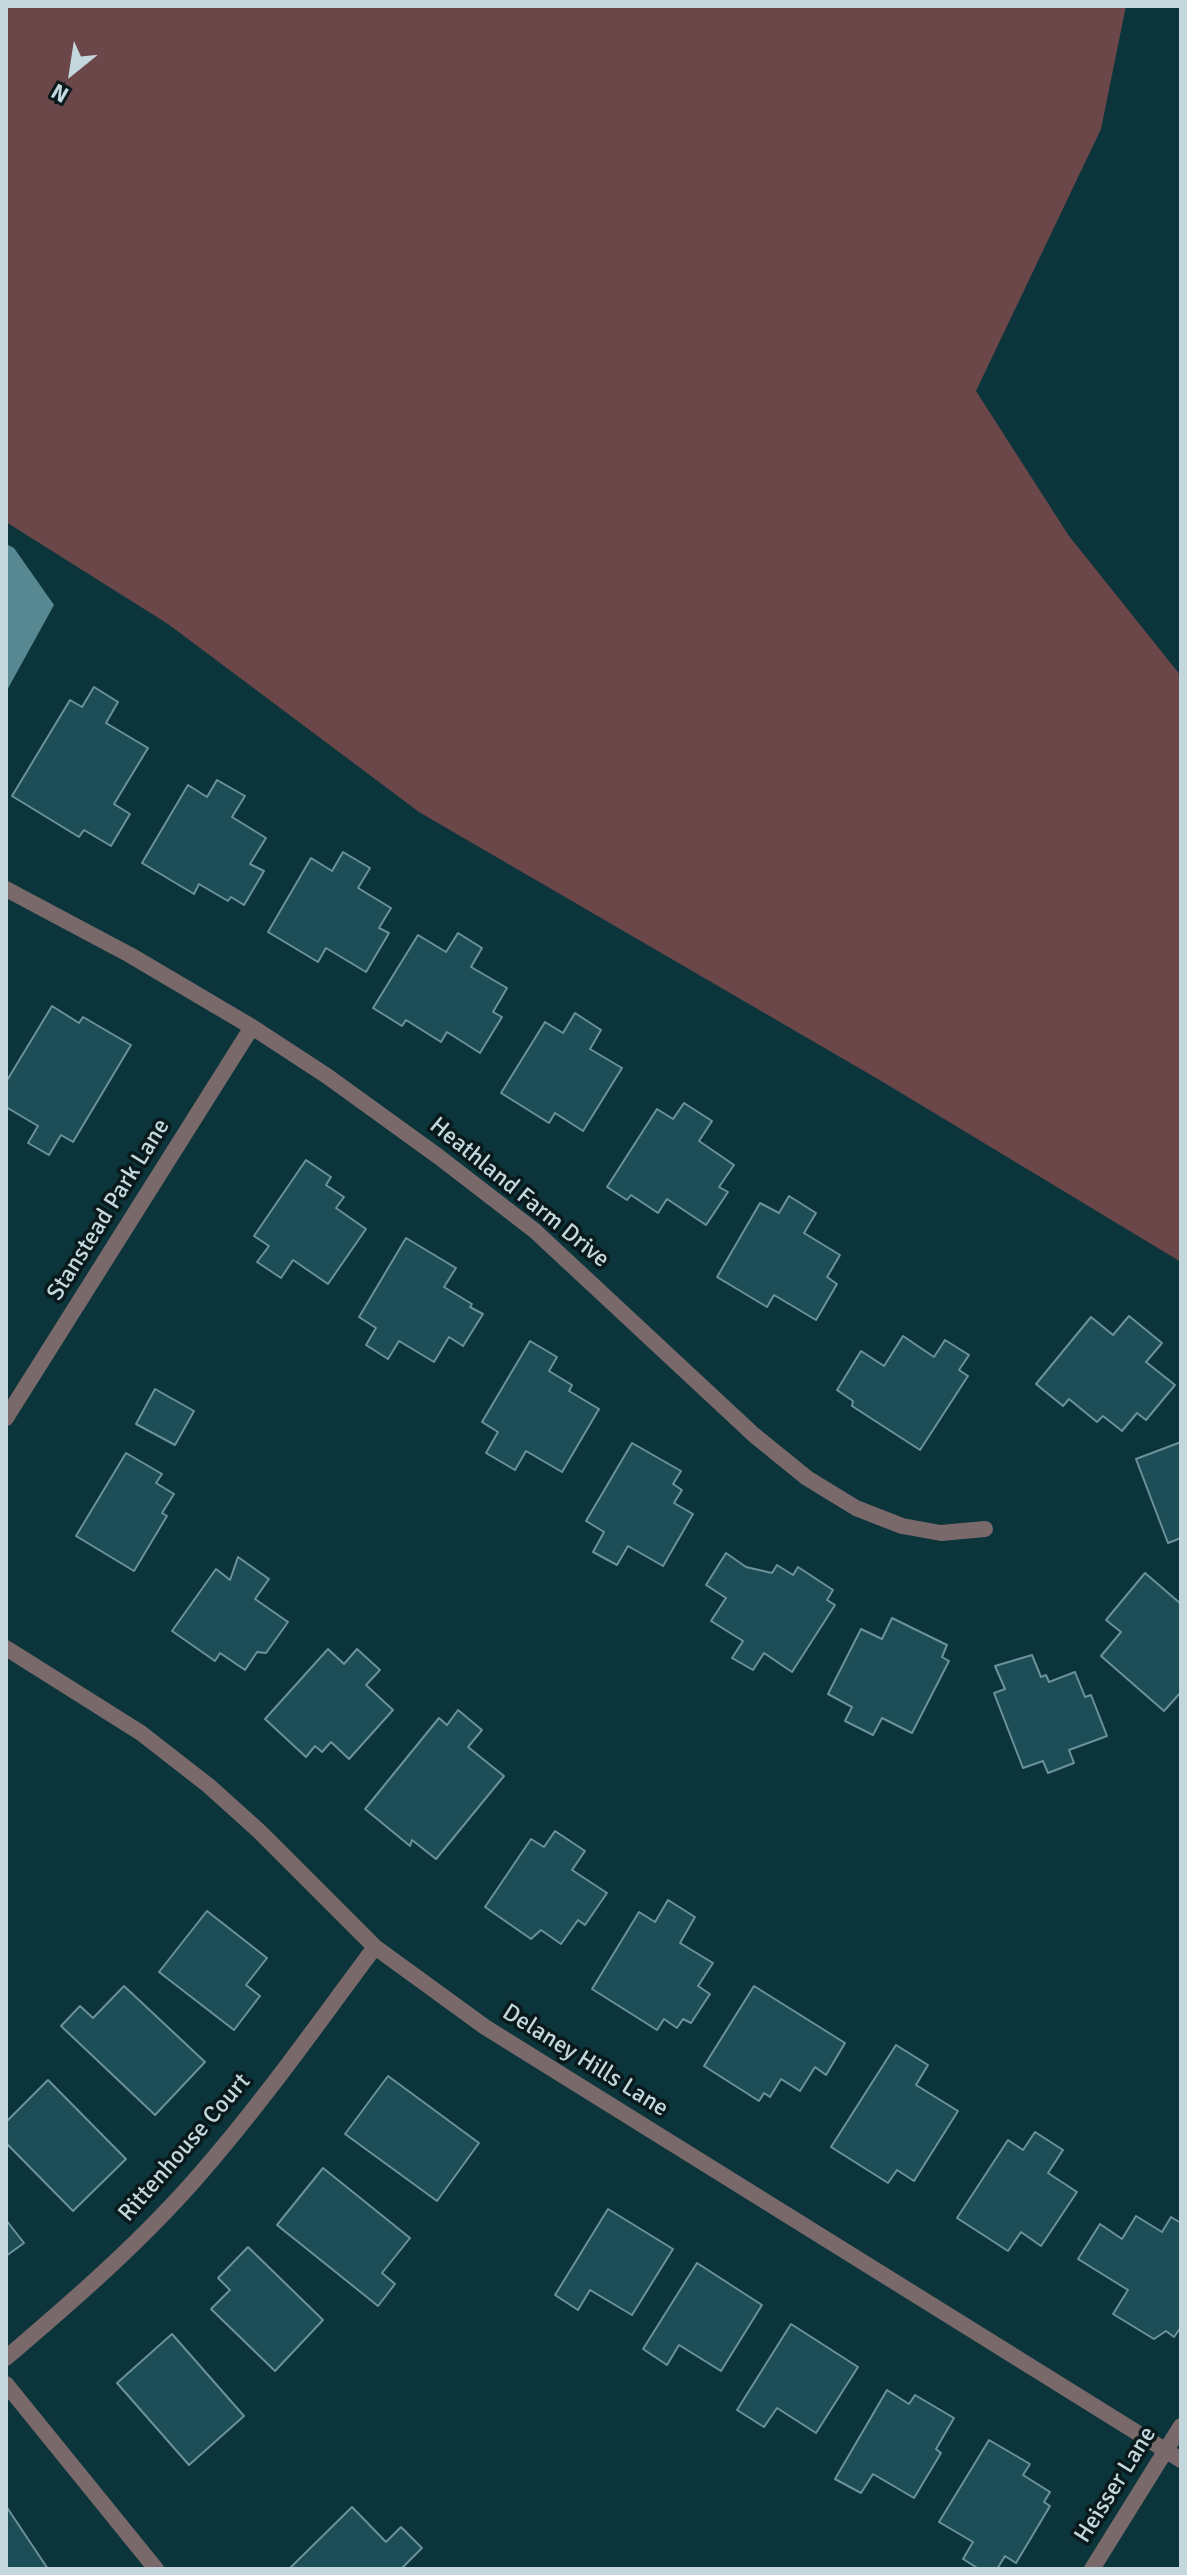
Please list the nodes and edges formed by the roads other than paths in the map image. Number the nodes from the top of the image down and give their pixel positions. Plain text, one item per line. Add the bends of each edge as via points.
1 (6, 889) edge
2 (252, 1027) junction
3 (6, 1418) edge
4 (985, 1529) dead end
5 (6, 1648) edge
6 (375, 1947) junction
7 (6, 2358) edge
8 (6, 2384) edge
9 (1181, 2426) edge
10 (1166, 2450) junction
11 (1181, 2460) edge
12 (156, 2569) edge
13 (1092, 2569) edge

1 - 2 street, Heathland Farm Drive
2 - 3 street, Stanstead Park Lane
2 - 4 street, Heathland Farm Drive via 327,1076 535,1231 807,1478 856,1508 902,1526 941,1533
5 - 6 street, Delaney Hills Lane via 141,1733 209,1786
6 - 7 street, Rittenhouse Court via 263,2099 199,2175 131,2247
6 - 10 street, Delaney Hills Lane via 485,2027
8 - 12 street
9 - 10 street, Heisser Lane
10 - 11 street, Delaney Hills Lane
10 - 13 street, Heisser Lane

